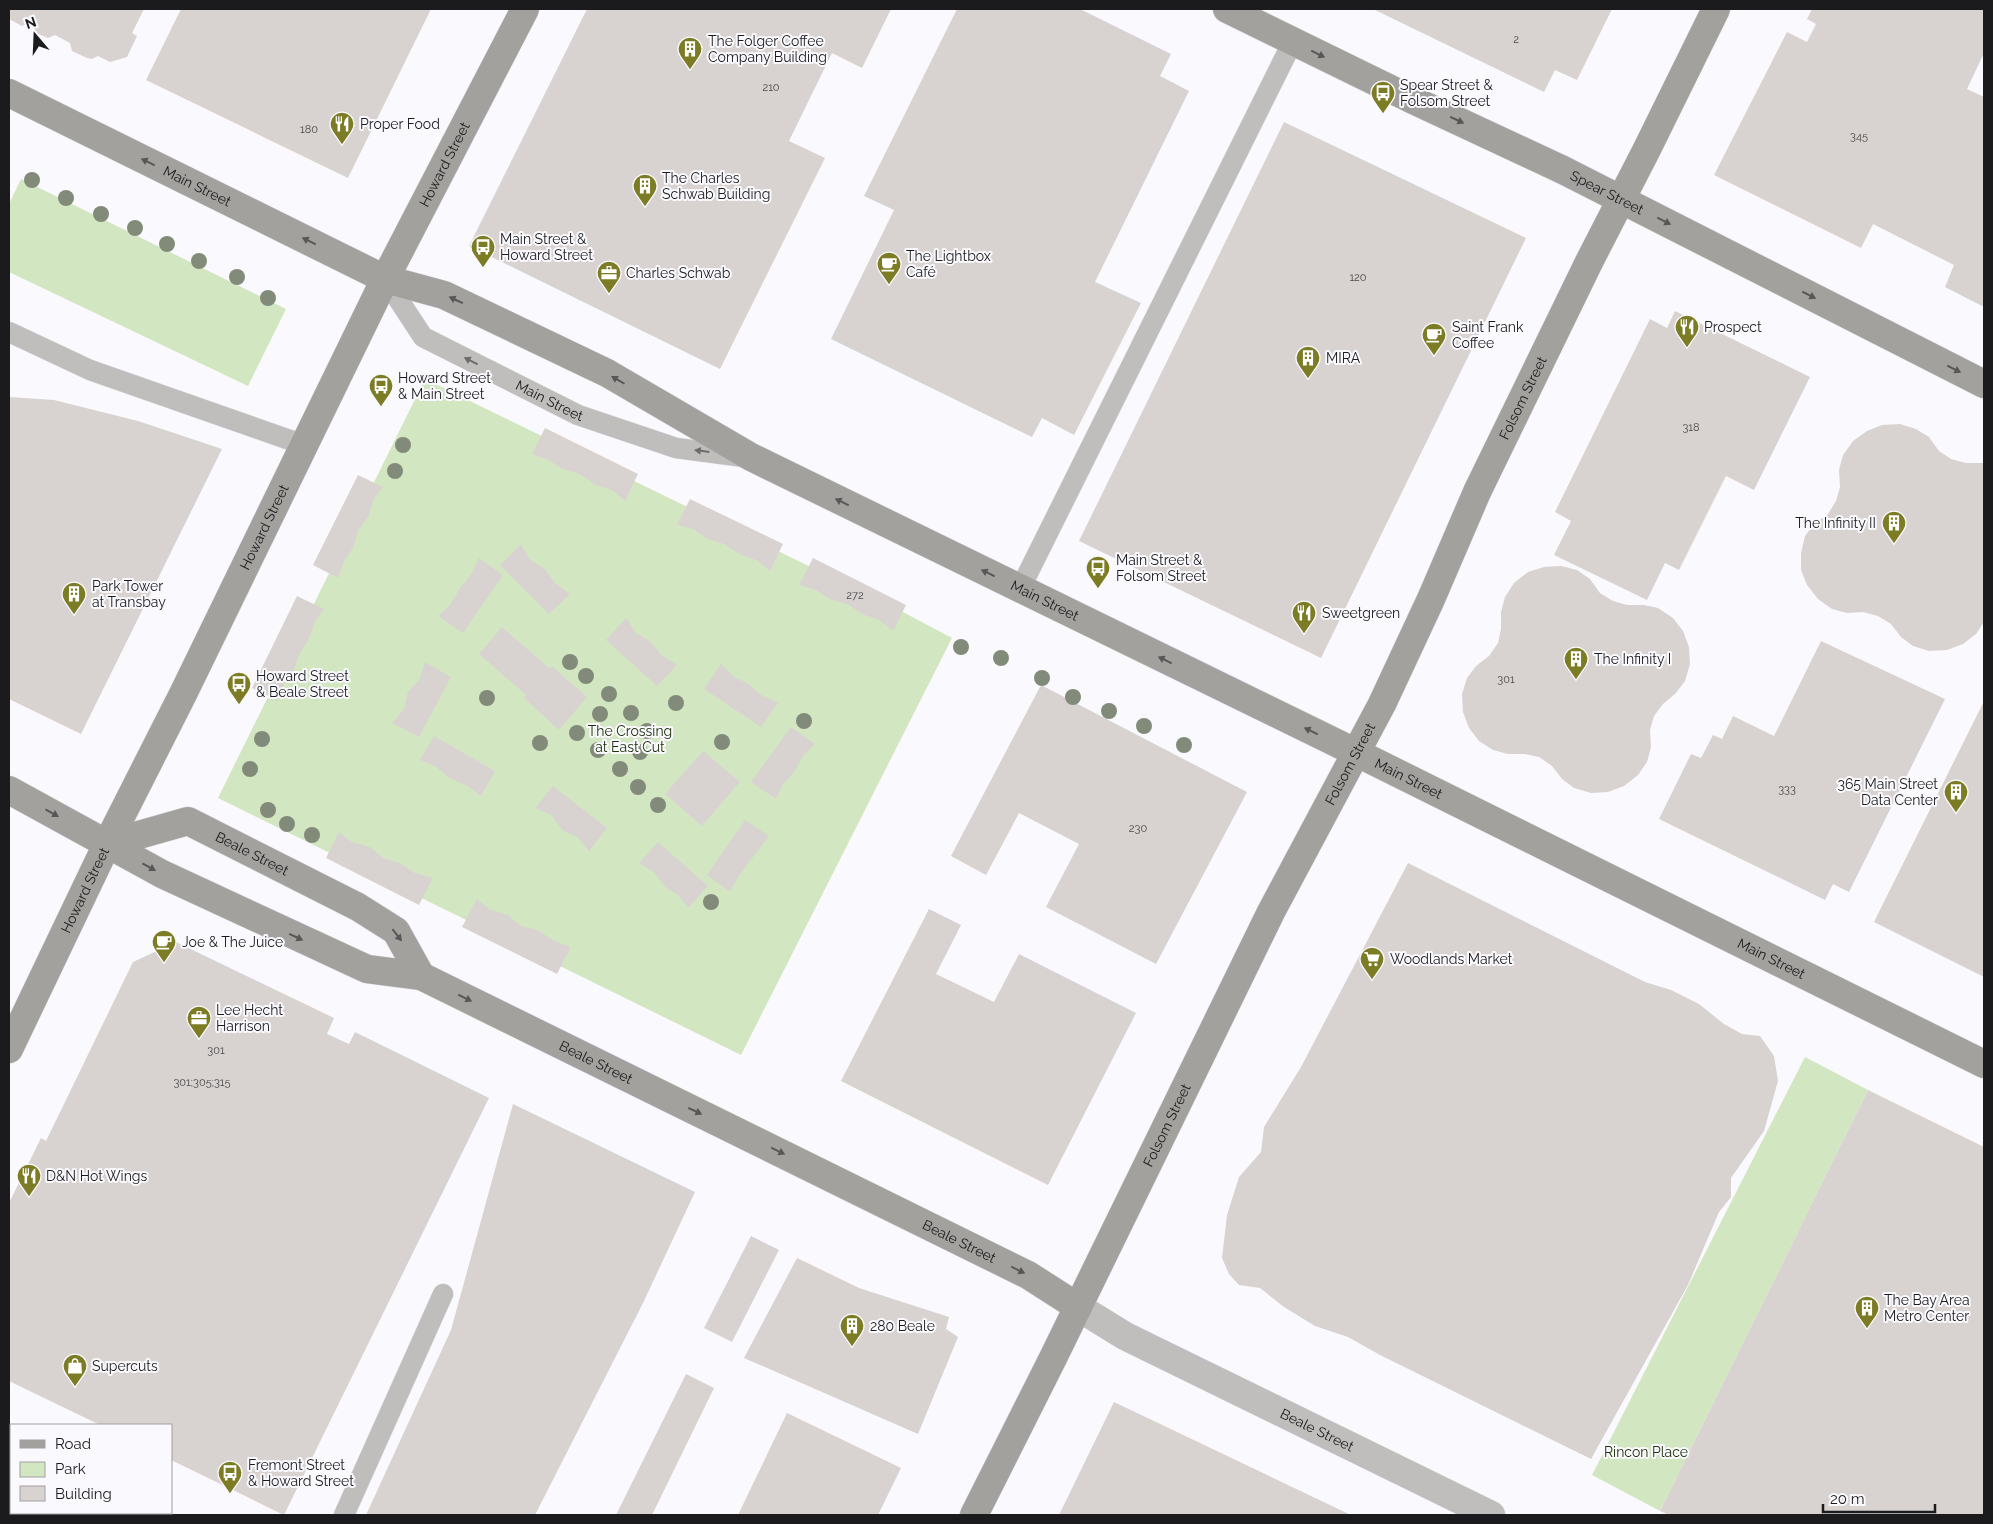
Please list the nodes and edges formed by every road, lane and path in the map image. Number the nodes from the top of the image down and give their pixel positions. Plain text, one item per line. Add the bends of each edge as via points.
1 (525, 9) edge
2 (1228, 9) edge
3 (1716, 9) edge
4 (1293, 42) junction
5 (9, 93) edge
6 (1620, 199) junction
7 (385, 279) junction
8 (9, 332) edge
9 (1984, 384) edge
10 (304, 445) junction
11 (751, 458) junction
12 (1020, 588) junction
13 (1355, 752) junction
14 (9, 790) edge
15 (107, 844) junction
16 (422, 976) junction
17 (9, 1049) edge
18 (1984, 1064) edge
19 (443, 1294) dead end
20 (1078, 1306) junction
21 (344, 1515) edge
22 (974, 1515) edge
23 (1491, 1515) edge

1 - 7 street, Howard Street
2 - 4 street, Spear Street
3 - 6 street, Folsom Street
4 -> 6 street, Spear Street
4 - 12 lane
7 -> 5 street, Main Street
6 -> 9 street, Spear Street
6 - 13 street, Folsom Street via 1477,492 1382,704
7 - 10 street, Howard Street
11 -> 7 street, Main Street via 598,369 444,295
11 -> 7 lane, Main Street via 676,448 578,415 423,337
8 - 10 lane via 90,370
10 - 15 street, Howard Street
12 -> 11 street, Main Street
13 -> 12 street, Main Street
13 - 18 street, Main Street
13 - 20 street, Folsom Street via 1271,912
14 -> 15 street, Beale Street
15 -> 16 street, Beale Street via 162,874 367,969
15 -> 16 street, Beale Street via 188,821 358,908 396,931
15 - 17 street, Howard Street
16 -> 20 street, Beale Street via 1019,1271
19 - 21 lane
20 - 22 street, Folsom Street
20 - 23 street, Beale Street via 1125,1336

